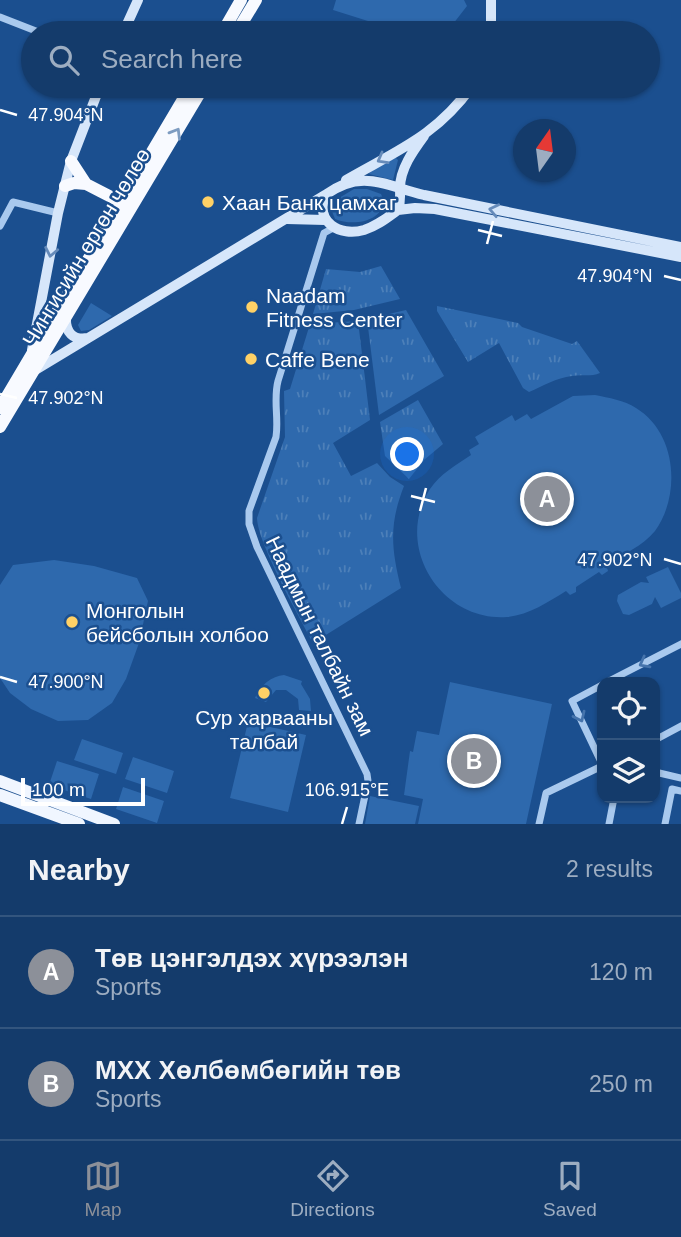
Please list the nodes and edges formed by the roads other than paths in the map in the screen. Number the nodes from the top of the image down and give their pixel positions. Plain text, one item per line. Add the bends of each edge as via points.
1 (138, 0) edge
2 (242, 0) edge
3 (256, 0) edge
4 (491, 0) edge
5 (0, 17) edge
6 (128, 21) edge
7 (229, 21) edge
8 (243, 21) edge
9 (491, 21) edge
10 (21, 25) edge
11 (95, 98) edge
12 (184, 98) edge
13 (197, 98) edge
14 (464, 98) edge
15 (424, 136) junction
16 (71, 161) junction
17 (341, 183) junction
18 (86, 184) junction
19 (65, 186) junction
20 (400, 189) junction
21 (325, 195) junction
22 (121, 202) junction
23 (398, 210) junction
24 (58, 213) junction
25 (287, 219) junction
26 (325, 220) junction
27 (0, 226) edge
28 (335, 228) junction
29 (681, 247) edge
30 (681, 257) edge
31 (66, 317) junction
32 (91, 337) junction
33 (32, 352) junction
34 (32, 372) junction
35 (0, 408) edge
36 (0, 427) edge
37 (681, 644) edge
38 (619, 677) edge
39 (597, 688) edge
40 (681, 726) edge
41 (660, 737) edge
42 (597, 754) edge
43 (597, 768) edge
44 (660, 773) edge
45 (681, 778) edge
46 (0, 781) edge
47 (681, 791) edge
48 (0, 795) edge
49 (613, 803) edge
50 (79, 824) edge
51 (114, 824) edge
52 (359, 824) edge
53 (539, 824) edge
54 (609, 824) edge
55 (665, 824) edge

1 - 6 main road
2 - 7 highway
3 - 8 highway
4 - 9 main road
5 - 10 street
11 - 16 main road
12 - 22 highway, Чингисийн өргөн чөлөө
31 -> 13 highway, Чингисийн өргөн чөлөө
14 - 15 main road
15 -> 17 main road
15 - 20 main road via 409,158
16 - 18 highway
16 - 19 main road
17 - 20 main road via 369,181
17 - 21 main road
18 - 19 highway
18 - 22 highway
19 - 24 main road
20 - 23 main road
29 -> 20 main road
21 - 25 main road
21 - 26 main road via 321,208
22 - 33 highway, Чингисийн өргөн чөлөө
23 - 28 main road via 366,229
23 - 30 main road via 435,209
24 - 27 street via 13,202
24 -> 33 main road
25 - 26 main road
25 - 32 main road
26 - 28 main road
28 - 52 street, Наадмын талбайн зам via 324,233 278,382 276,437 249,512 249,524 367,774
31 - 32 main road via 65,327 72,335
31 - 34 highway, Чингисийн өргөн чөлөө
32 - 34 main road
33 - 35 highway, Чингисийн өргөн чөлөө
34 - 36 highway, Чингисийн өргөн чөлөө
37 -> 38 street
39 -> 42 street via 572,701
40 - 41 street
43 - 53 street via 546,793
44 - 45 street
46 - 51 main road
47 - 55 street via 672,789
48 - 50 main road
49 - 54 street

